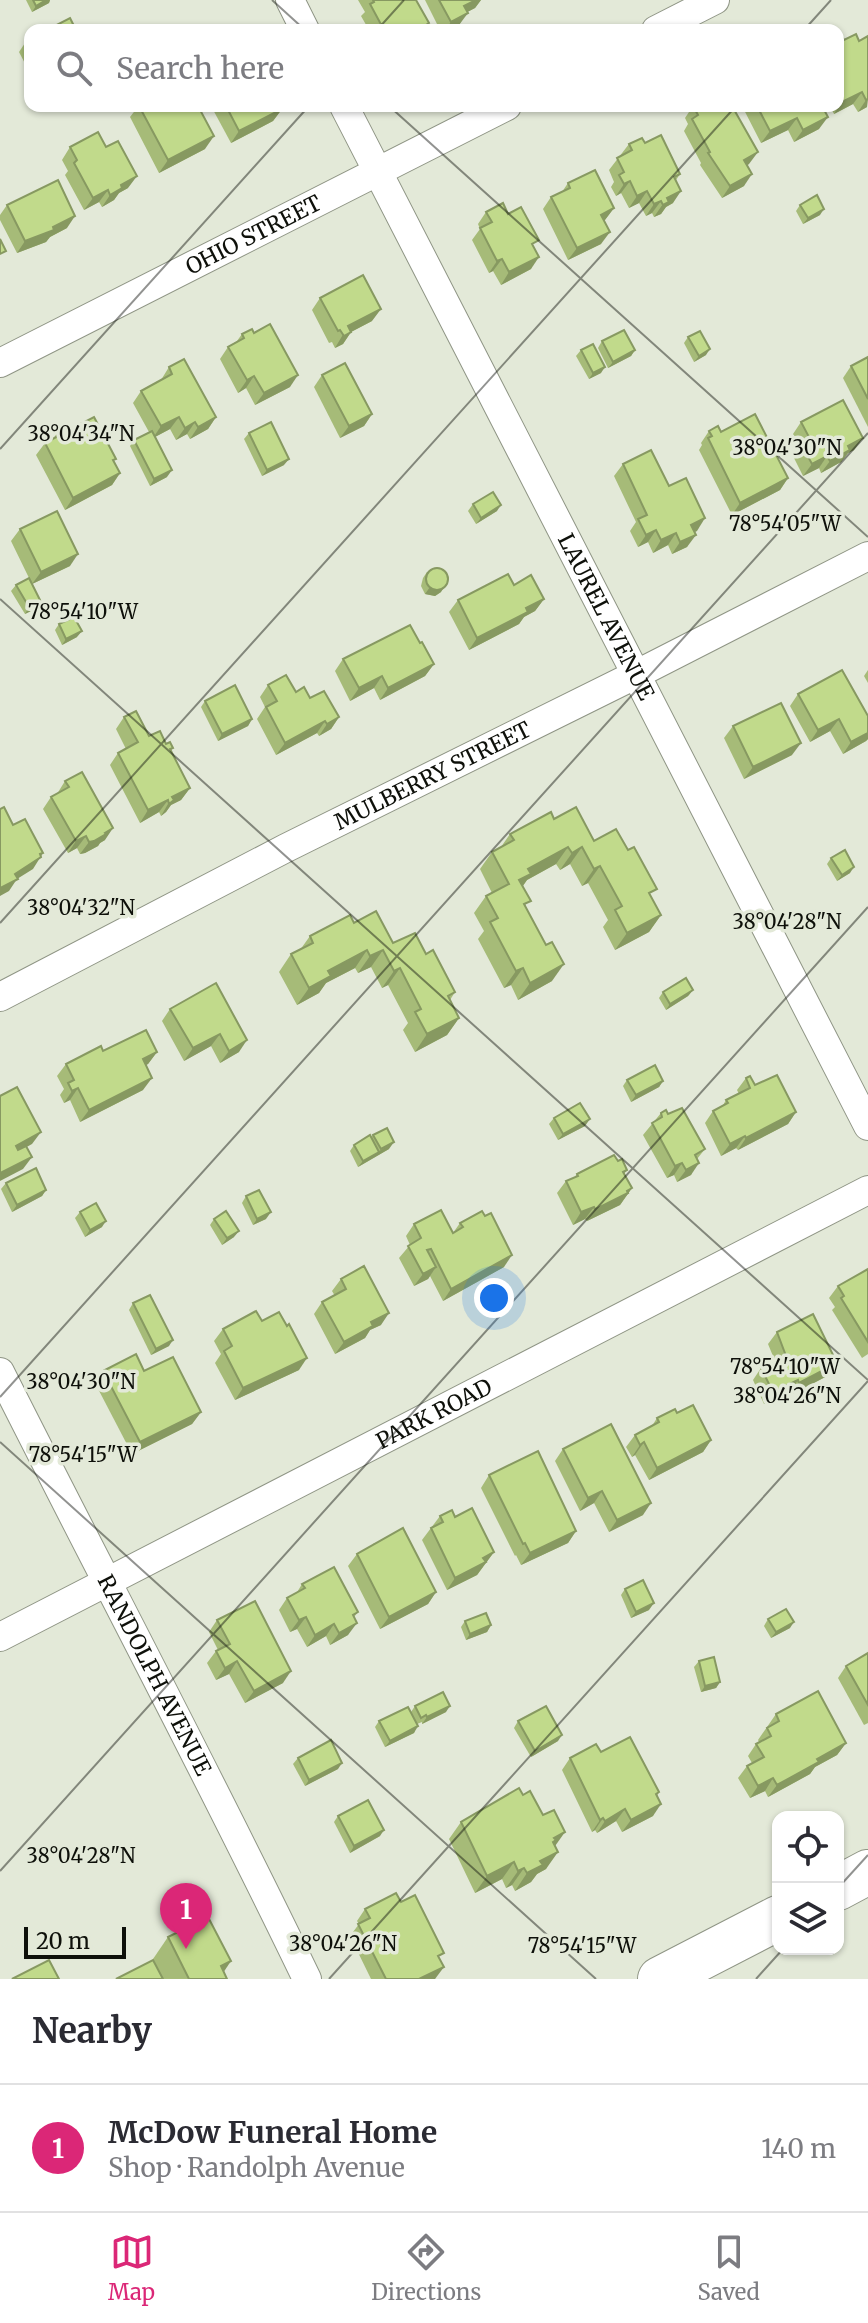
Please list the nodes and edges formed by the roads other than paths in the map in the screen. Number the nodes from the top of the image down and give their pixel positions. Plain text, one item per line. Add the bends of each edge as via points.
1 (290, 0) edge
2 (715, 0) edge
3 (302, 24) edge
4 (668, 24) edge
5 (347, 112) edge
6 (495, 112) edge
7 (378, 172) junction
8 (0, 363) edge
9 (868, 556) edge
10 (637, 674) junction
11 (0, 997) edge
12 (868, 1126) edge
13 (868, 1190) edge
14 (0, 1372) edge
15 (106, 1582) junction
16 (0, 1637) edge
17 (868, 1872) edge
18 (844, 1885) edge
19 (772, 1921) edge
20 (307, 1979) edge
21 (660, 1979) edge

1 - 3 street
2 - 4 street
5 - 7 street, LAUREL AVENUE
6 - 7 street, OHIO STREET
7 - 8 street, OHIO STREET
7 - 10 street, LAUREL AVENUE
9 - 10 street, MULBERRY STREET
10 - 11 street, MULBERRY STREET
10 - 12 street, LAUREL AVENUE
13 - 15 street, PARK ROAD
14 - 15 street, RANDOLPH AVENUE
15 - 16 street, PARK ROAD
15 - 20 street, RANDOLPH AVENUE
17 - 18 main road
19 - 21 main road

